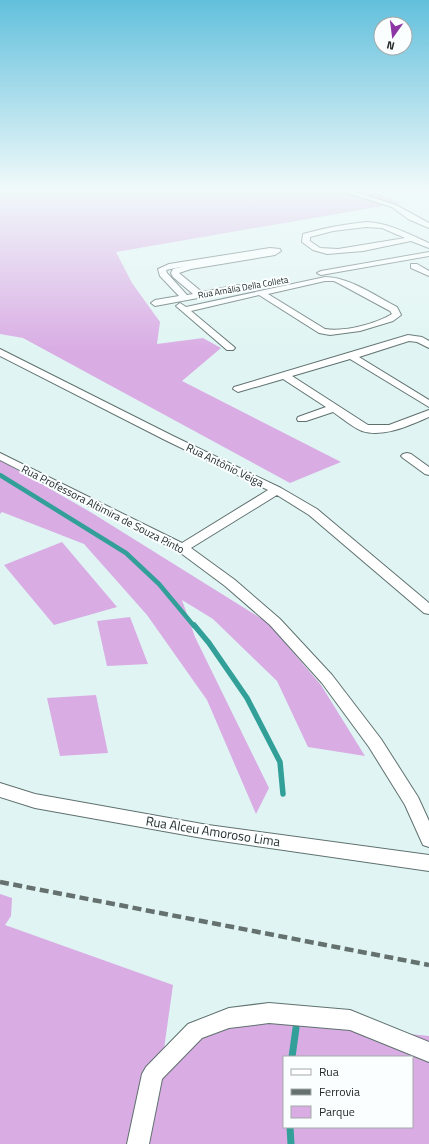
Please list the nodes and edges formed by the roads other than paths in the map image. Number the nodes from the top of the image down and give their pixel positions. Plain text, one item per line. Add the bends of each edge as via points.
1 (309, 244) edge
2 (379, 244) edge
3 (429, 254) edge
4 (414, 266) dead end
5 (429, 274) edge
6 (261, 293) junction
7 (200, 295) junction
8 (186, 298) junction
9 (176, 300) junction
10 (155, 304) dead end
11 (184, 310) junction
12 (429, 345) edge
13 (230, 348) dead end
14 (0, 352) edge
15 (351, 356) junction
16 (284, 375) junction
17 (238, 389) dead end
18 (429, 404) edge
19 (334, 408) junction
20 (429, 413) edge
21 (302, 419) dead end
22 (0, 456) edge
23 (407, 456) dead end
24 (429, 472) edge
25 (277, 490) junction
26 (182, 548) junction
27 (429, 610) edge
28 (0, 790) edge
29 (429, 840) edge
30 (429, 863) edge
31 (429, 1052) edge
32 (138, 1144) edge

1 - 2 street via 313,248 334,252
3 - 7 street, Rua Amália Della Colleta
4 - 5 street
6 - 6 street via 331,334 390,319 397,314 394,309 335,279
6 - 11 street
7 - 8 street, Rua Amália Della Colleta
7 - 8 street via 176,275 176,270 276,251 162,269 163,274
8 - 9 street, Rua Amália Della Colleta
9 - 10 street, Rua Amália Della Colleta
9 - 11 street
11 - 13 street
12 - 15 street via 418,339 408,338
14 - 25 street, Rua Antônio Veiga
15 - 16 street
15 - 18 street
16 - 17 street
16 - 19 street
19 - 20 street via 365,428 375,431
19 - 21 street
22 - 26 street, Rua Professora Altimira de Souza Pinto
23 - 24 street
25 - 26 street
25 - 27 street, Rua Antônio Veiga via 313,512
26 - 29 street, Rua Professora Altimira de Souza Pinto via 230,583 275,622 327,679 375,743 412,802
28 - 30 street, Rua Alceu Amoroso Lima via 35,801 208,832
31 - 32 street via 350,1020 269,1013 229,1018 195,1031 153,1074

